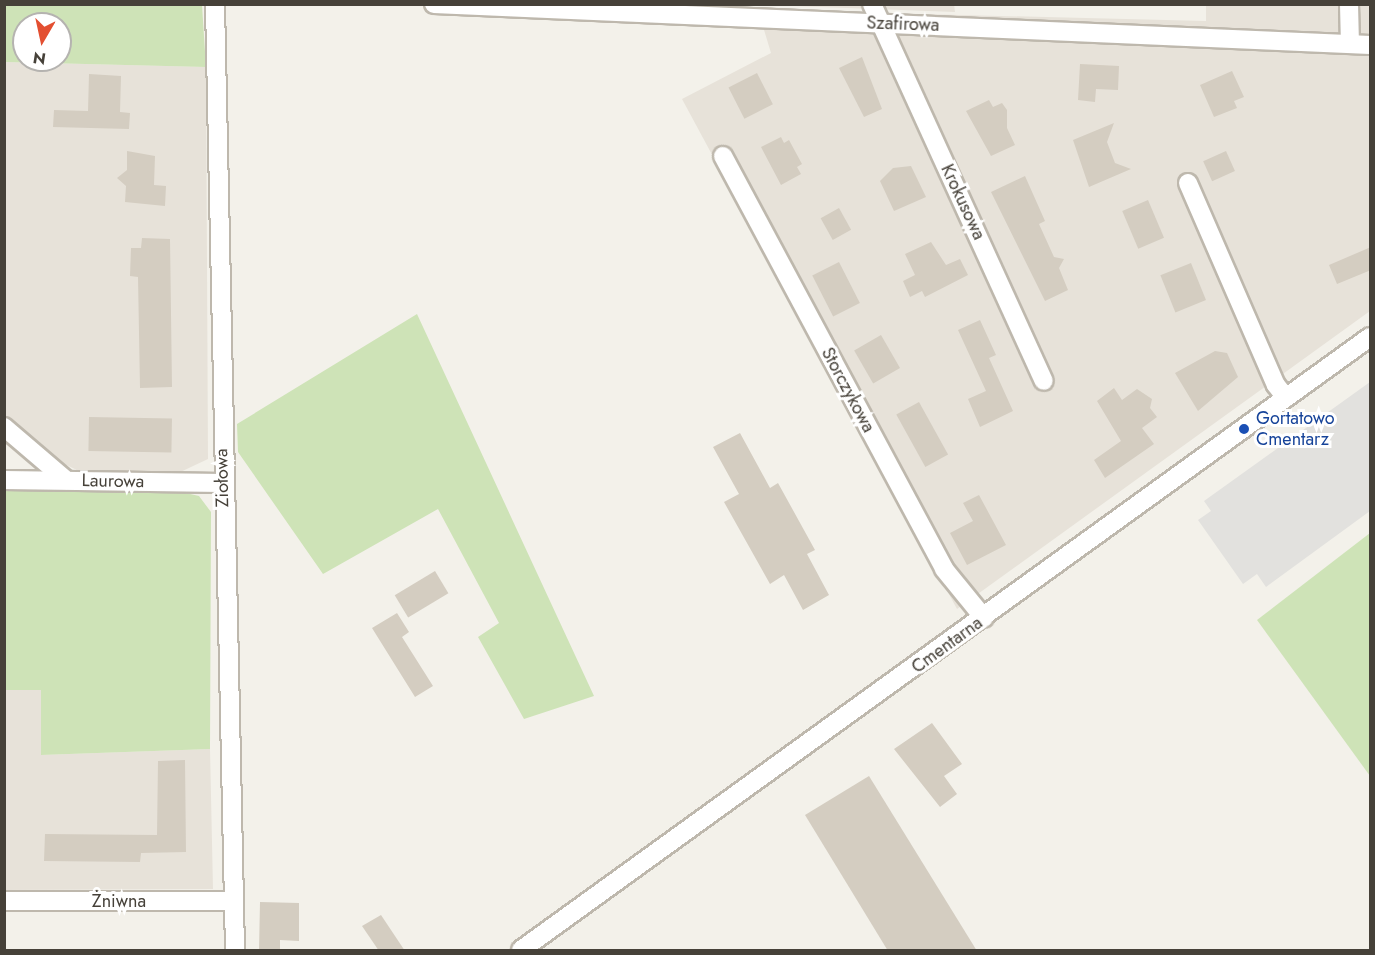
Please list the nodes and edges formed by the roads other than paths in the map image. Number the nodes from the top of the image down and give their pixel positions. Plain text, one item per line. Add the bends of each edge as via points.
1 (215, 4) edge
2 (435, 4) edge
3 (872, 4) edge
4 (1349, 4) edge
5 (881, 23) junction
6 (1350, 44) junction
7 (1371, 45) edge
8 (723, 156) dead end
9 (1188, 183) dead end
10 (1371, 338) edge
11 (1044, 381) dead end
12 (1286, 399) junction
13 (4, 427) edge
14 (4, 480) edge
15 (66, 480) junction
16 (222, 483) junction
17 (984, 618) junction
18 (4, 901) edge
19 (233, 901) junction
20 (235, 951) edge
21 (521, 951) edge

1 - 16 street, Ziołowa
2 - 5 street, Szafirowa
3 - 5 street, Krokusowa
4 - 6 street
5 - 6 street, Szafirowa
5 - 11 street, Krokusowa
6 - 7 street, Szafirowa
8 - 17 street, Storczykowa via 944,569
9 - 12 street via 1276,385
10 - 12 street, Cmentarna
12 - 17 street, Cmentarna
13 - 15 street
14 - 15 street, Laurowa
15 - 16 street, Laurowa
16 - 19 street, Ziołowa
17 - 21 street, Cmentarna
18 - 19 street, Żniwna
19 - 20 street, Ziołowa

